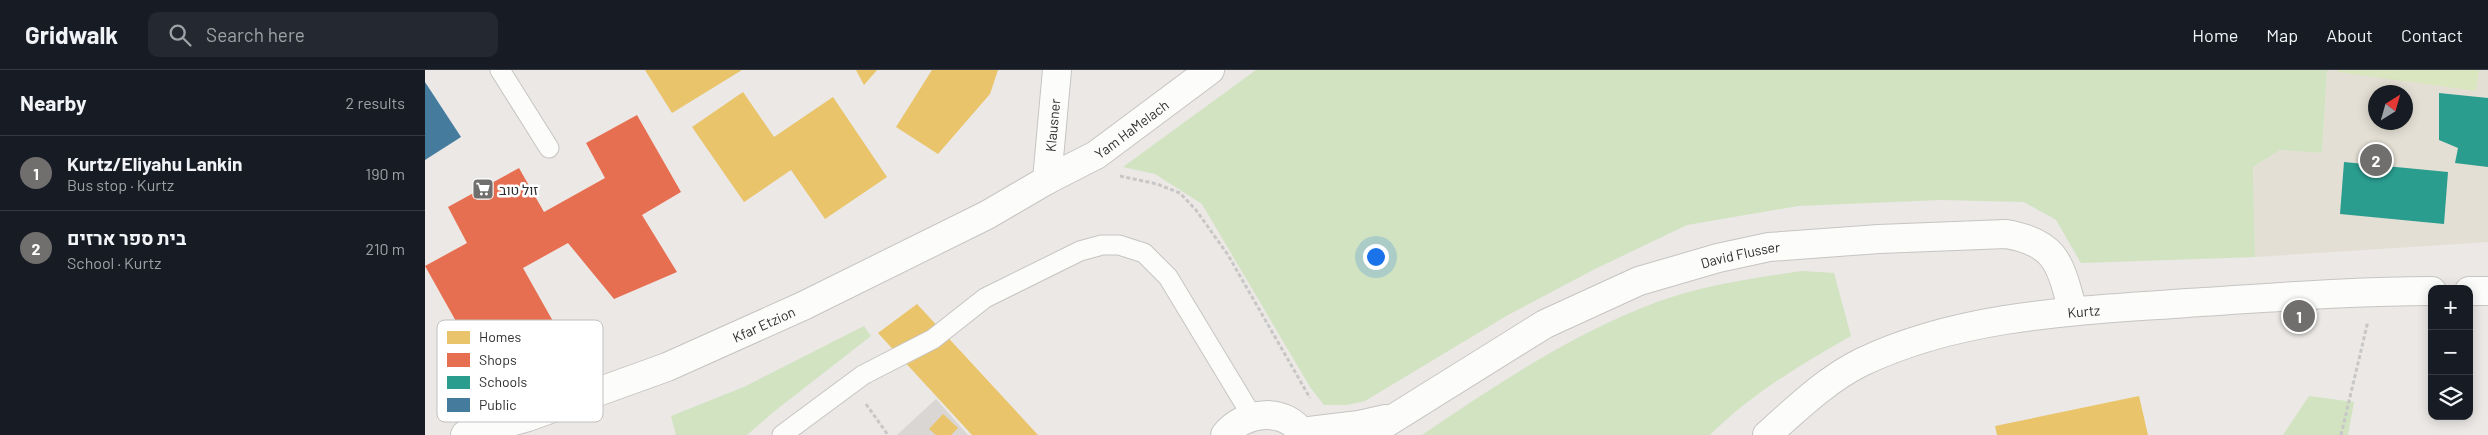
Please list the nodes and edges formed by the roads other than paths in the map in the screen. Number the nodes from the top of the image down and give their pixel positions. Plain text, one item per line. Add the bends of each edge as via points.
1 (500, 70) edge
2 (1057, 70) edge
3 (1211, 70) edge
4 (549, 148) dead end
5 (1047, 180) junction
6 (2428, 291) edge
7 (2473, 291) edge
8 (2488, 291) edge
9 (2073, 311) junction
10 (603, 390) edge
11 (1252, 416) junction
12 (1399, 416) junction
13 (510, 422) edge
14 (1302, 433) edge
15 (465, 435) edge
16 (782, 435) edge
17 (1225, 435) edge
18 (1367, 435) edge
19 (1767, 435) edge

1 - 4 lane
2 - 5 street, Klausner
3 - 5 street, Yam HaMelach via 1096,155
5 - 10 street, Kfar Etzion via 987,215 803,306 667,367
6 - 9 street, Kurtz via 2375,291
7 - 8 street
9 - 12 street, David Flusser via 2054,257 2037,242 2006,234 1769,247 1639,281 1545,324
9 - 19 street, Kurtz via 1965,326 1861,362 1811,396
11 - 14 street via 1279,417
11 - 16 lane via 1168,277 1144,253 1119,245 1102,245 1080,251 985,298 933,340 863,375
11 - 17 street via 1240,421
12 - 14 street, David Flusser
12 - 18 street, David Flusser
13 - 15 street, Kfar Etzion

